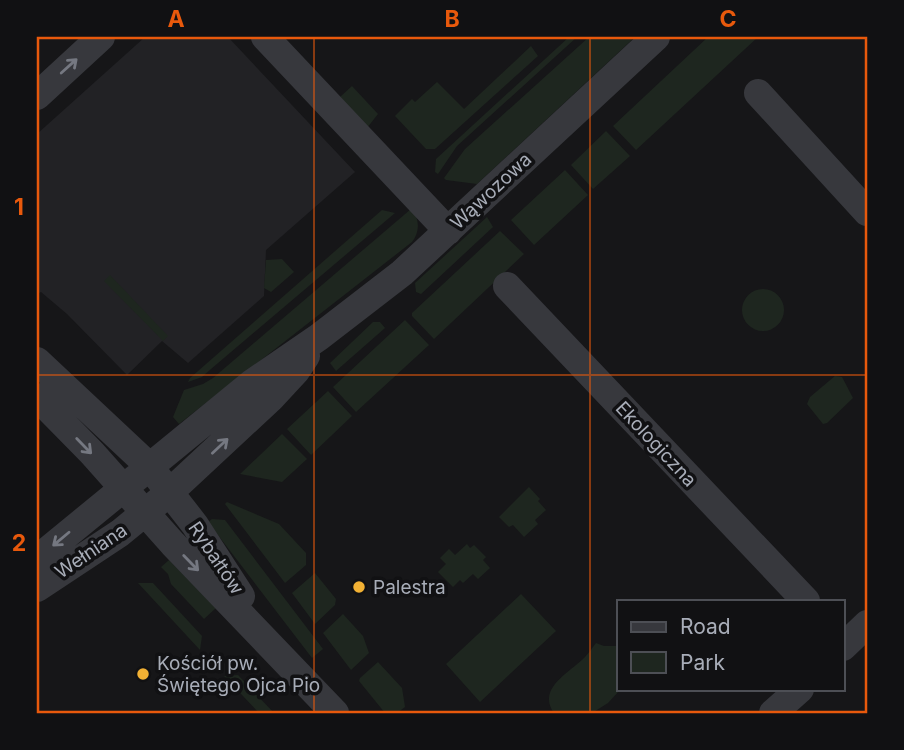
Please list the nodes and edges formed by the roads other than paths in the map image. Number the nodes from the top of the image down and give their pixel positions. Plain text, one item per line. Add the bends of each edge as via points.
1 (101, 37) edge
2 (265, 37) edge
3 (656, 37) edge
4 (758, 93) dead end
5 (37, 96) edge
6 (867, 212) edge
7 (448, 231) junction
8 (507, 286) dead end
9 (319, 337) junction
10 (37, 361) edge
11 (37, 397) edge
12 (149, 466) junction
13 (122, 487) junction
14 (170, 492) junction
15 (145, 513) junction
16 (37, 559) edge
17 (37, 588) edge
18 (805, 600) edge
19 (867, 624) edge
20 (844, 645) edge
21 (280, 653) junction
22 (799, 690) edge
23 (335, 713) edge
24 (773, 713) edge

5 -> 1 street
2 - 7 street
3 - 7 street, Wąwozowa
4 - 6 street
7 - 9 street, Wąwozowa
8 - 18 street, Ekologiczna
9 - 12 street, Wąwozowa
14 -> 9 street, Wąwozowa via 271,398
10 - 12 street, Rybałtów
11 -> 13 street, Rybałtów
12 - 13 street, Wąwozowa
12 - 14 street, Rybałtów
13 - 15 street, Rybałtów
13 -> 16 street, Wełniana
14 - 15 street, Wąwozowa
14 - 21 street, Rybałtów
15 - 17 street, Wełniana
15 -> 21 street, Rybałtów
19 - 20 street
21 - 23 street, Rybałtów
22 - 24 street

